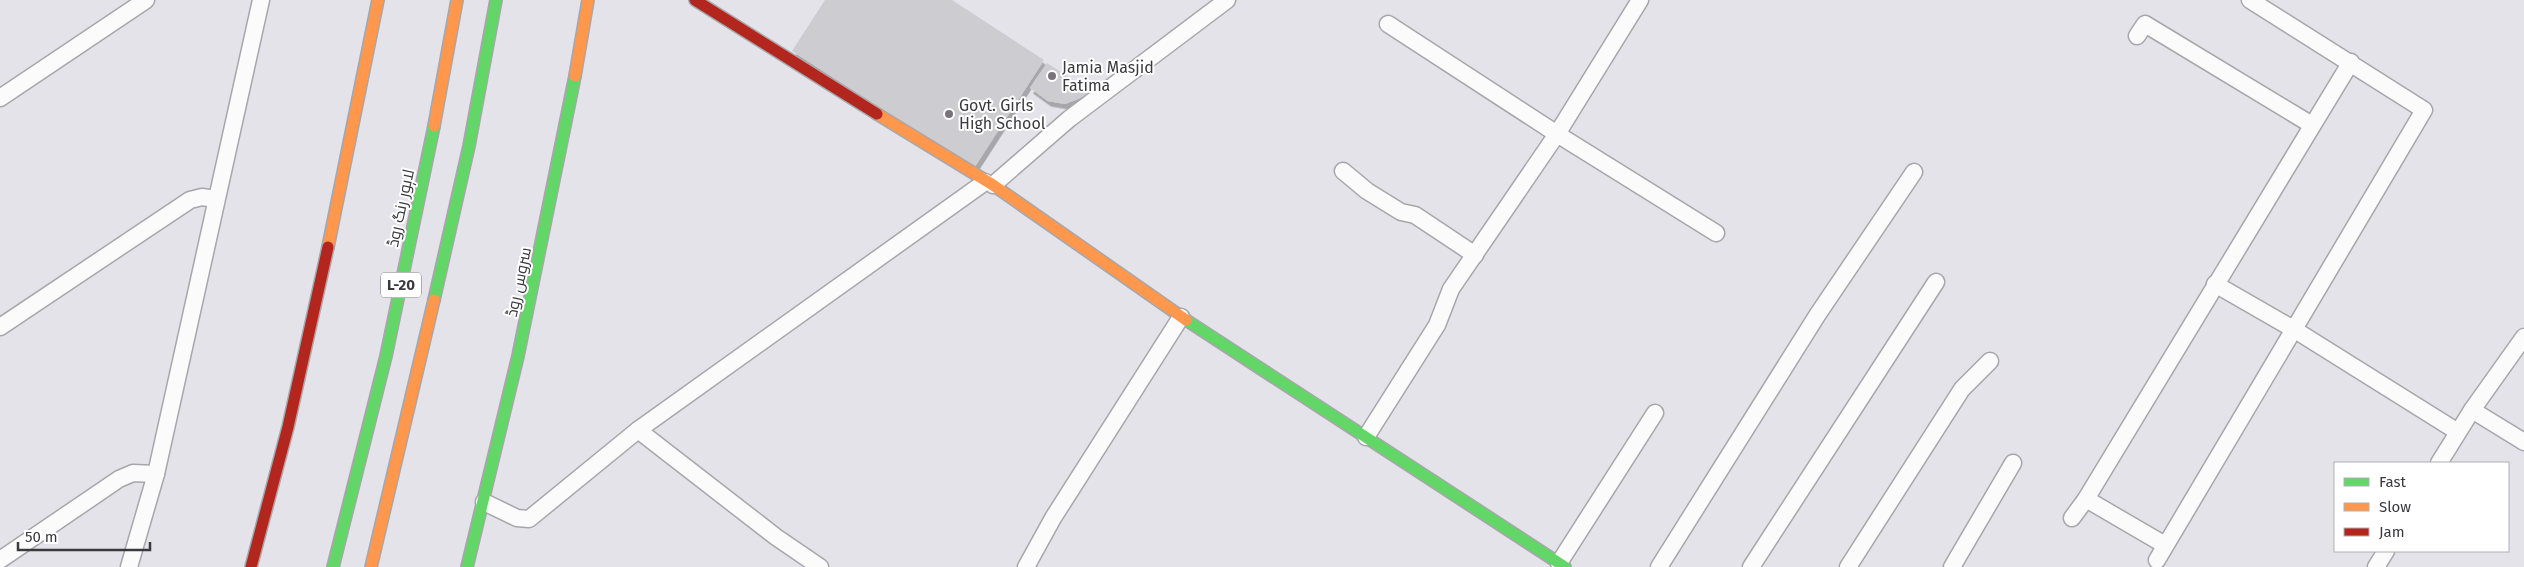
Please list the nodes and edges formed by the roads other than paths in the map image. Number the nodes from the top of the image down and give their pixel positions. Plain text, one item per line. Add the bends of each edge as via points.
1 (146, 0) edge
2 (262, 0) edge
3 (378, 0) edge
4 (457, 0) edge
5 (496, 0) edge
6 (588, 0) edge
7 (695, 0) edge
8 (1227, 0) edge
9 (1640, 0) edge
10 (2250, 0) edge
11 (1388, 24) dead end
12 (2137, 36) dead end
13 (2351, 62) junction
14 (0, 98) edge
15 (2312, 125) junction
16 (1557, 134) junction
17 (1343, 171) dead end
18 (1914, 172) dead end
19 (989, 183) junction
20 (216, 199) junction
21 (1716, 233) dead end
22 (1475, 255) junction
23 (1936, 282) dead end
24 (2215, 284) junction
25 (1181, 317) junction
26 (0, 327) edge
27 (2295, 330) junction
28 (2524, 337) edge
29 (1990, 361) dead end
30 (2472, 410) junction
31 (1655, 413) dead end
32 (638, 430) junction
33 (2458, 432) junction
34 (1366, 437) junction
35 (2524, 442) edge
36 (2440, 462) edge
37 (2013, 463) dead end
38 (156, 474) junction
39 (2086, 499) junction
40 (484, 502) junction
41 (2072, 518) dead end
42 (2165, 546) junction
43 (2385, 552) edge
44 (0, 560) edge
45 (2157, 560) dead end
46 (1562, 565) edge
47 (129, 567) edge
48 (252, 567) edge
49 (333, 567) edge
50 (371, 567) edge
51 (467, 567) edge
52 (820, 567) edge
53 (1026, 567) edge
54 (1659, 567) edge
55 (1751, 567) edge
56 (1848, 567) edge
57 (1952, 567) edge
58 (2376, 567) edge

1 - 14 street
2 - 20 street
3 - 48 main road via 297,387
4 - 49 main road, لاہور رنگ روڈ / L-20 via 442,89 390,336
5 - 50 main road, L-20 via 466,156 387,510
6 - 40 main road, سروس روڈ via 565,132
7 - 19 main road
8 - 19 street
9 - 16 street
10 - 13 street
11 - 16 street
12 - 15 street via 2145,24
13 - 15 street
13 - 27 street via 2424,110
15 - 24 street
16 - 21 street
16 - 22 street
17 - 22 street via 1367,191 1401,212 1415,215
18 - 54 street via 1818,314
19 - 25 main road
19 - 32 street
20 - 26 street via 202,197 190,200
20 - 38 street
22 - 34 street via 1452,289 1437,325
23 - 55 street
24 - 27 street
24 - 39 street
25 - 34 main road
25 - 53 street via 1063,502
27 - 33 street
27 - 42 street
28 - 30 street
29 - 56 street via 1962,389
30 - 33 street
30 - 35 street
31 - 46 street
32 - 40 street via 529,518 517,518
32 - 52 street
33 - 36 street
34 - 46 main road
37 - 57 street
38 - 44 street via 133,473 118,479
38 - 47 street
39 - 41 street
39 - 42 street
40 - 51 main road, سروس روڈ
42 - 45 street
43 - 58 street

